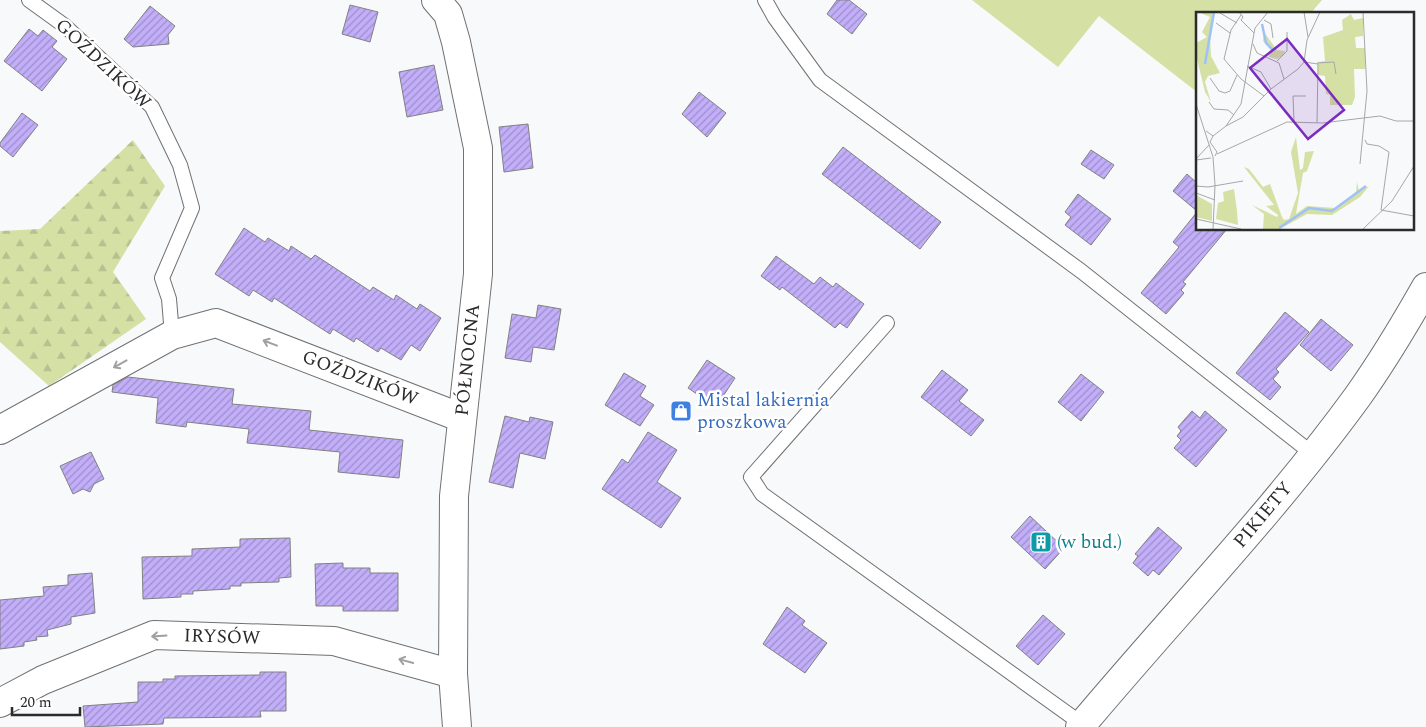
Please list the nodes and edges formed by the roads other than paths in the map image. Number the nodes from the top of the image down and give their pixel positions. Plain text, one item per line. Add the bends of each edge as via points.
1 (29, 0) edge
2 (765, 0) edge
3 (447, 5) edge
4 (1426, 287) edge
5 (887, 323) dead end
6 (172, 336) junction
7 (462, 418) junction
8 (0, 430) edge
9 (1314, 455) junction
10 (453, 674) junction
11 (0, 703) edge
12 (1081, 726) edge
13 (457, 727) edge

1 - 6 lane, GOŹDZIKÓW via 66,26 152,107 180,165 192,208 162,278 169,299
2 - 9 lane via 820,80 1088,276
3 - 7 street, PÓŁNOCNA via 478,148 478,274
4 - 9 street, PIKIETY via 1394,342
5 - 12 lane via 750,477 762,494
7 -> 6 street, GOŹDZIKÓW via 216,322
6 -> 8 street, GOŹDZIKÓW
7 - 10 street, PÓŁNOCNA via 454,496
9 - 12 street, PIKIETY
10 -> 11 street, IRYSÓW via 334,641 154,635 43,680
10 - 13 street, PÓŁNOCNA

